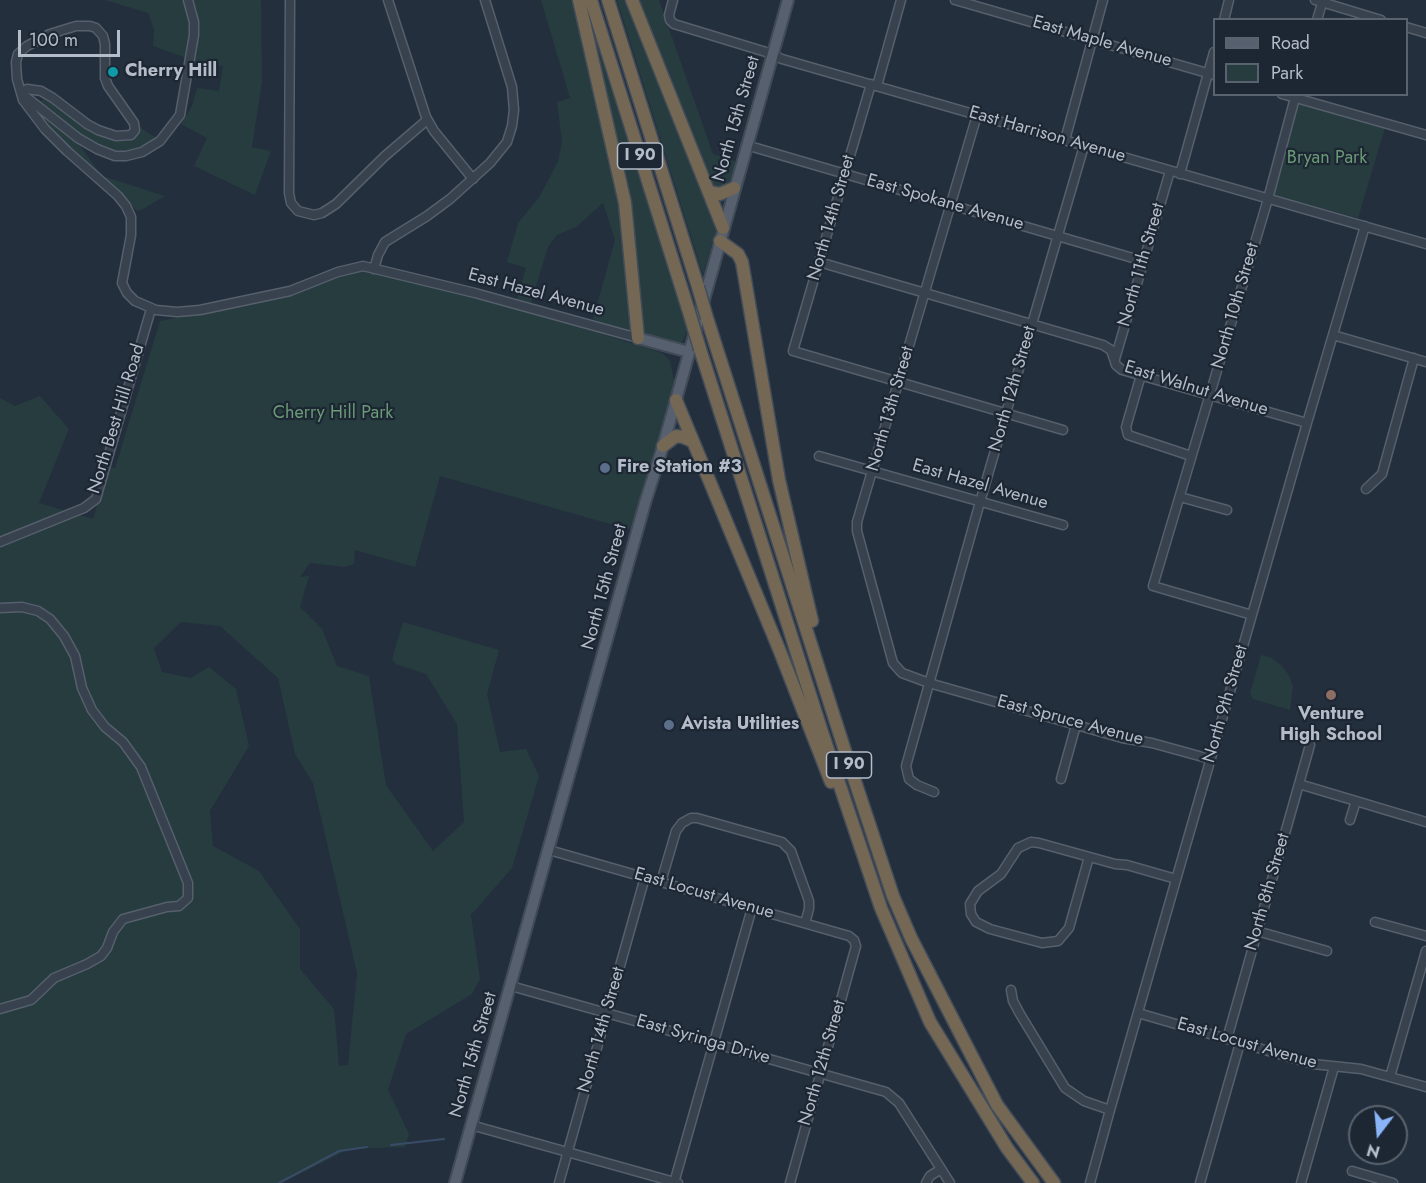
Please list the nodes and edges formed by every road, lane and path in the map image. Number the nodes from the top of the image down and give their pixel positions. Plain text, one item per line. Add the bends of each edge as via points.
1 (188, 0) edge
2 (290, 0) edge
3 (388, 0) edge
4 (485, 0) edge
5 (579, 0) edge
6 (591, 0) edge
7 (608, 0) edge
8 (632, 0) edge
9 (673, 0) edge
10 (788, 0) edge
11 (901, 0) edge
12 (955, 0) edge
13 (1103, 0) edge
14 (1229, 0) edge
15 (1320, 1) edge
16 (1224, 18) edge
17 (1317, 18) edge
18 (1375, 18) edge
19 (1408, 27) edge
20 (1426, 33) edge
21 (1092, 39) junction
22 (773, 55) junction
23 (1212, 74) edge
24 (874, 85) junction
25 (21, 93) junction
26 (1296, 96) edge
27 (977, 115) junction
28 (427, 120) junction
29 (1426, 135) edge
30 (1065, 140) junction
31 (746, 145) junction
32 (1084, 146) junction
33 (1170, 171) junction
34 (844, 174) junction
35 (1180, 174) junction
36 (473, 179) junction
37 (734, 188) junction
38 (709, 192) junction
39 (1268, 199) junction
40 (951, 205) junction
41 (1365, 226) junction
42 (723, 228) junction
43 (1058, 236) junction
44 (720, 241) junction
45 (1426, 244) edge
46 (1143, 261) junction
47 (819, 262) junction
48 (374, 269) junction
49 (925, 293) junction
50 (151, 309) junction
51 (1032, 325) junction
52 (1333, 335) junction
53 (638, 338) junction
54 (695, 351) junction
55 (1414, 358) junction
56 (1115, 359) junction
57 (1426, 362) edge
58 (1141, 375) junction
59 (899, 382) junction
60 (1210, 395) junction
61 (676, 400) junction
62 (1006, 414) junction
63 (1307, 423) junction
64 (1063, 430) dead end
65 (692, 441) junction
66 (663, 446) junction
67 (819, 456) dead end
68 (1191, 456) junction
69 (873, 471) junction
70 (1366, 489) dead end
71 (1180, 497) junction
72 (980, 502) junction
73 (1227, 510) dead end
74 (1063, 525) dead end
75 (0, 542) edge
76 (0, 608) edge
77 (1252, 615) junction
78 (929, 683) junction
79 (824, 684) junction
80 (1076, 725) junction
81 (1310, 745) dead end
82 (1210, 759) junction
83 (1060, 779) dead end
84 (1299, 784) junction
85 (934, 792) dead end
86 (1356, 801) junction
87 (1350, 820) dead end
88 (1426, 822) edge
89 (549, 850) junction
90 (1089, 857) junction
91 (864, 858) junction
92 (645, 877) junction
93 (1176, 879) junction
94 (661, 882) junction
95 (752, 908) junction
96 (1375, 922) dead end
97 (805, 923) junction
98 (1257, 932) junction
99 (1426, 936) edge
100 (855, 942) joint
101 (1327, 951) dead end
102 (1426, 951) edge
103 (511, 986) junction
104 (1011, 990) dead end
105 (0, 1009) edge
106 (607, 1012) junction
107 (1138, 1013) junction
108 (1227, 1039) junction
109 (713, 1043) junction
110 (1240, 1043) junction
111 (1334, 1067) junction
112 (821, 1073) junction
113 (1390, 1077) junction
114 (1426, 1087) edge
115 (1110, 1110) junction
116 (471, 1125) junction
117 (567, 1152) junction
118 (941, 1169) junction
119 (1352, 1171) dead end
120 (1377, 1181) edge
121 (455, 1183) edge
122 (559, 1183) edge
123 (675, 1183) edge
124 (789, 1183) edge
125 (926, 1183) edge
126 (950, 1183) edge
127 (1033, 1183) edge
128 (1054, 1183) edge
129 (1090, 1183) edge
130 (1200, 1183) edge
131 (1301, 1183) edge
132 (1393, 1183) edge

1 - 25 street via 194,35 180,115 160,141 145,151 126,156 97,150
2 - 28 street via 289,193 294,207 306,214 322,213 336,204
3 - 28 street
4 - 36 street via 509,75 514,110 507,142
5 - 53 highway via 626,203
6 - 54 highway, I 90, bridge via 689,312
7 - 79 highway, I 90, bridge
8 - 38 highway, I 90
9 - 22 street, East Harrison Avenue via 669,15 674,24
10 - 22 main road, North 15th Street
11 - 24 street, North 14th Street
12 - 21 street, East Maple Avenue
13 - 21 street
14 - 16 street
15 - 17 street
15 - 18 street
19 - 20 street
21 - 23 street, East Maple Avenue
21 - 30 street
22 - 24 street, East Harrison Avenue
22 - 31 main road, North 15th Street
23 - 35 street
24 - 27 street, East Harrison Avenue
24 - 34 street, North 14th Street
25 - 25 street via 15,70 18,54 50,34 90,26 103,36 108,86 130,116 135,130 128,136 109,134 87,124 47,94 27,89
25 - 50 street via 45,129 126,206 131,217 131,235 122,283 135,301
26 - 29 street
26 - 39 street, North 10th Street
27 - 30 street, East Harrison Avenue
27 - 40 street, North 13th Street
28 - 36 street
30 - 32 street, East Harrison Avenue
31 - 34 street, East Spokane Avenue
31 - 37 main road, North 15th Street
32 - 33 street, East Harrison Avenue
32 - 43 street, North 12th Street
33 - 35 street, East Harrison Avenue
33 - 46 street, North 11th Street
34 - 40 street, East Spokane Avenue
34 - 47 street, North 14th Street
35 - 39 street, East Harrison Avenue
36 - 48 street via 386,242
37 - 38 highway via 720,194
37 - 42 main road, North 15th Street
38 - 42 highway, I 90
39 - 41 street, East Harrison Avenue
39 - 60 street, North 10th Street
40 - 43 street, East Spokane Avenue
40 - 49 street, North 13th Street
41 - 45 street, East Harrison Avenue
41 - 52 street, North 9th Street
42 - 44 main road, North 15th Street
43 - 46 street, East Spokane Avenue
43 - 51 street, North 12th Street
44 - 54 main road, North 15th Street
44 - 79 highway via 738,254 742,262 779,480
46 - 56 street, North 11th Street
47 - 49 street, East Walnut Avenue
47 - 59 street, North 14th Street via 793,351
48 - 50 street, East Hazel Avenue via 350,269 290,291 220,307 177,312
48 - 53 street, East Hazel Avenue
49 - 51 street, East Walnut Avenue
49 - 59 street, North 13th Street
50 - 75 street, North Best Hill Road via 96,499
51 - 56 street, East Walnut Avenue via 1103,345
51 - 62 street, North 12th Street
52 - 55 street
52 - 63 street, North 9th Street
53 - 54 main road, East Hazel Avenue
54 - 61 main road, North 15th Street
54 - 91 highway, I 90
55 - 57 street
55 - 70 street via 1382,474
56 - 58 street, East Walnut Avenue via 1118,368
58 - 60 street, East Walnut Avenue
58 - 68 street via 1126,433 1131,438
59 - 62 street
59 - 69 street, North 13th Street
60 - 63 street, East Walnut Avenue
60 - 68 street, North 10th Street
61 - 65 highway, I 90
61 - 66 main road, North 15th Street
62 - 64 street
62 - 72 street, North 12th Street
63 - 77 street, North 9th Street
65 - 66 highway via 676,436
65 - 91 highway, I 90
66 - 89 main road, North 15th Street
67 - 69 street, East Hazel Avenue
68 - 71 street, North 10th Street
69 - 72 street, East Hazel Avenue
69 - 78 street, North 13th Street via 857,531 893,663 902,674
71 - 73 street
71 - 77 street, North 10th Street via 1153,586
72 - 74 street, East Hazel Avenue
72 - 78 street, North 12th Street
76 - 105 street via 38,611 64,636 75,656 92,710 141,766 188,884 188,898 179,906 123,919 101,956 54,978 31,1000
77 - 82 street, North 9th Street
78 - 80 street, East Spruce Avenue
78 - 85 street, North 12th Street via 906,766 909,779
79 - 128 highway, I 90 via 867,821 910,938 997,1105
80 - 82 street, East Spruce Avenue
80 - 83 street
81 - 84 street, North 8th Street
82 - 93 street, North 9th Street
84 - 86 street
84 - 98 street, North 8th Street
86 - 87 street
86 - 88 street
89 - 92 street, East Locust Avenue
89 - 103 main road, North 15th Street
90 - 90 street via 1039,843 1025,844 1001,874 974,896 971,914 976,922 990,929 1042,944 1058,941 1069,928
90 - 93 street
91 - 127 highway, I 90 via 930,1022 1007,1148
92 - 94 street, East Locust Avenue
92 - 106 street, North 14th Street
93 - 107 street, North 9th Street
94 - 95 street, East Locust Avenue
94 - 97 street via 676,831 684,821 697,818 786,845 809,901
95 - 97 street, East Locust Avenue
95 - 109 street
96 - 99 street
97 - 100 street, East Locust Avenue via 849,936
98 - 101 street
98 - 108 street, North 8th Street
100 - 112 street, North 12th Street
102 - 113 street
103 - 106 street, East Syringa Drive
103 - 116 main road, North 15th Street
104 - 115 street via 1020,1014 1065,1088 1084,1101
106 - 109 street, East Syringa Drive
106 - 117 street, North 14th Street
107 - 108 street, East Locust Avenue
107 - 115 street, North 9th Street
108 - 110 street, East Locust Avenue
109 - 112 street, East Syringa Drive
109 - 123 street
110 - 111 street, East Locust Avenue
110 - 130 street
111 - 113 street, East Locust Avenue
111 - 131 street
112 - 118 street, East Syringa Drive via 894,1097
112 - 124 street, North 12th Street
113 - 114 street, East Locust Avenue
115 - 129 street, North 9th Street
116 - 117 street
116 - 121 main road, North 15th Street
117 - 122 street, North 14th Street
117 - 123 street
118 - 125 street
118 - 126 street
119 - 120 street
120 - 132 street

